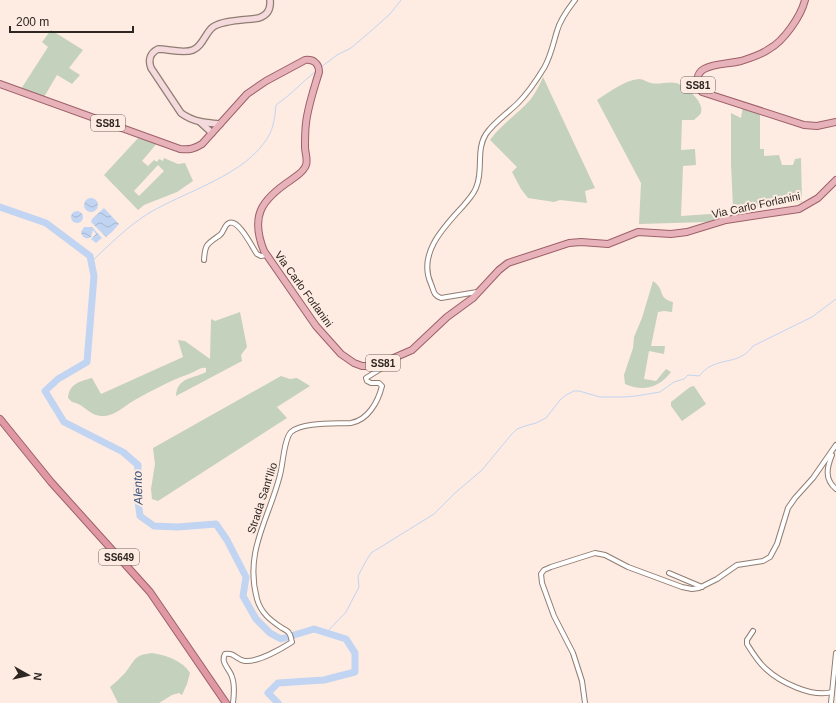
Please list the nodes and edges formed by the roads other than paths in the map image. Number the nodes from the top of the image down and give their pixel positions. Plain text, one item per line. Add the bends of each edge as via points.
1 (270, 0) edge
2 (575, 0) edge
3 (805, 0) edge
4 (0, 84) edge
5 (200, 122) junction
6 (836, 122) edge
7 (220, 124) junction
8 (212, 133) junction
9 (836, 180) edge
10 (266, 255) junction
11 (204, 260) dead end
12 (478, 292) junction
13 (397, 357) junction
14 (0, 419) edge
15 (836, 445) edge
16 (836, 489) edge
17 (669, 572) dead end
18 (702, 587) junction
19 (753, 631) dead end
20 (836, 653) edge
21 (832, 692) junction
22 (226, 703) edge
23 (233, 703) edge
24 (585, 703) edge
25 (831, 703) edge

1 - 5 main road via 270,9 265,15 212,27 193,50 158,49 151,55 152,68 181,113
2 - 12 street via 557,30 548,62 530,91 490,128 485,136 481,147 477,185 471,197 433,242 428,256 429,280 436,296 441,298
3 - 6 main road, SS81 via 794,22 776,44 756,56 704,69 698,76 698,89 798,124 817,126
4 - 8 main road, Via Carlo Forlanini / SS81 via 180,149 196,148
5 - 7 main road
5 - 8 main road
7 - 8 main road, Via Carlo Forlanini / SS81
7 - 10 main road, Via Carlo Forlanini / SS81 via 247,94 266,81 304,60 313,60 317,64 319,72 306,122 305,168 276,190 260,212 259,239
9 - 12 main road, Via Carlo Forlanini / SS81 via 818,198 799,209 726,220 687,232 638,232 608,244 569,243 508,263
10 - 11 street via 257,254 240,226 230,223 205,248
10 - 13 main road, Via Carlo Forlanini / SS81 via 316,326 345,358 358,365 372,366
12 - 13 main road, Via Carlo Forlanini / SS81 via 412,350
13 - 23 street, Strada Sant'Ilio via 366,378 366,381 382,386 370,411 358,422 298,427 288,435 280,478 257,541 253,582 257,600 264,614 289,632 292,642 256,660 244,661 231,653 225,654 223,660 232,676
14 - 22 highway, SS649 via 51,482 150,592
15 - 16 street via 827,467 827,474
15 - 18 street via 788,508 777,544 770,557 763,561 737,565
17 - 18 street
18 - 24 street via 682,587 595,553 544,570 541,574 542,583 572,653 582,681
19 - 21 street via 747,644 765,669 778,679 799,688 825,694
20 - 21 street
21 - 25 street

